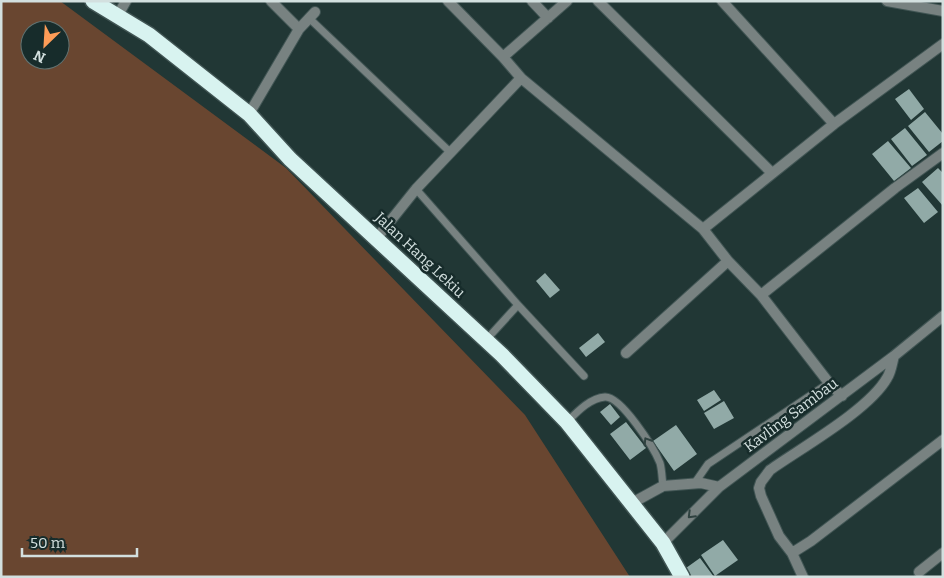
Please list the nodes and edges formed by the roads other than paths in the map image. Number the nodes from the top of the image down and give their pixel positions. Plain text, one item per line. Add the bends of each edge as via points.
1 (93, 1) edge
2 (126, 1) edge
3 (270, 1) edge
4 (448, 1) edge
5 (532, 1) edge
6 (567, 1) edge
7 (598, 1) edge
8 (722, 1) edge
9 (887, 1) edge
10 (943, 11) edge
11 (118, 15) junction
12 (312, 16) joint
13 (548, 18) junction
14 (299, 30) junction
15 (943, 44) edge
16 (503, 57) junction
17 (521, 78) junction
18 (249, 114) junction
19 (834, 124) junction
20 (450, 152) junction
21 (943, 153) edge
22 (772, 174) junction
23 (416, 188) junction
24 (704, 229) junction
25 (376, 239) junction
26 (728, 260) junction
27 (761, 295) junction
28 (518, 305) junction
29 (943, 316) edge
30 (486, 340) junction
31 (626, 353) dead end
32 (894, 356) junction
33 (584, 376) dead end
34 (829, 383) junction
35 (842, 396) junction
36 (567, 422) junction
37 (943, 440) edge
38 (694, 484) junction
39 (663, 486) junction
40 (719, 487) junction
41 (632, 503) junction
42 (663, 543) junction
43 (792, 553) junction
44 (943, 553) edge
45 (919, 572) dead end
46 (682, 577) edge
47 (803, 577) edge

1 - 11 highway, Jalan Hang Lekiu
2 - 11 street
3 - 14 street
4 - 16 street
5 - 13 street
6 - 13 street
7 - 22 street
8 - 19 street
9 - 10 street
11 - 18 highway, Jalan Hang Lekiu via 149,35
12 - 14 street
12 - 20 lane
13 - 16 street
14 - 18 street
15 - 19 street
16 - 17 street
17 - 20 street
17 - 24 street
18 - 25 highway, Jalan Hang Lekiu via 290,159
19 - 22 street
20 - 23 street
21 - 27 street
22 - 24 street
23 - 25 street
23 - 28 lane
24 - 26 street
25 - 30 highway, Jalan Hang Lekiu
26 - 27 street
26 - 31 street
27 - 34 street
28 - 30 lane
28 - 33 lane
29 - 32 street, Kavling Sambau
30 - 36 highway, Jalan Hang Lekiu
32 - 35 street, Kavling Sambau
32 - 43 street via 888,377 855,412 764,476 759,488 760,496
34 - 35 street
34 - 38 lane via 708,464
35 - 40 street, Kavling Sambau
39 -> 36 lane via 660,464 625,409 614,398 604,397 585,404
36 - 41 highway, Jalan Hang Lekiu
37 - 43 street via 811,542
38 - 39 street
38 - 40 street
39 - 41 street
40 -> 42 street, Kavling Sambau
41 - 42 highway, Jalan Hang Lekiu
42 - 46 highway, Jalan Hang Lekiu
43 - 47 street
44 - 45 street

